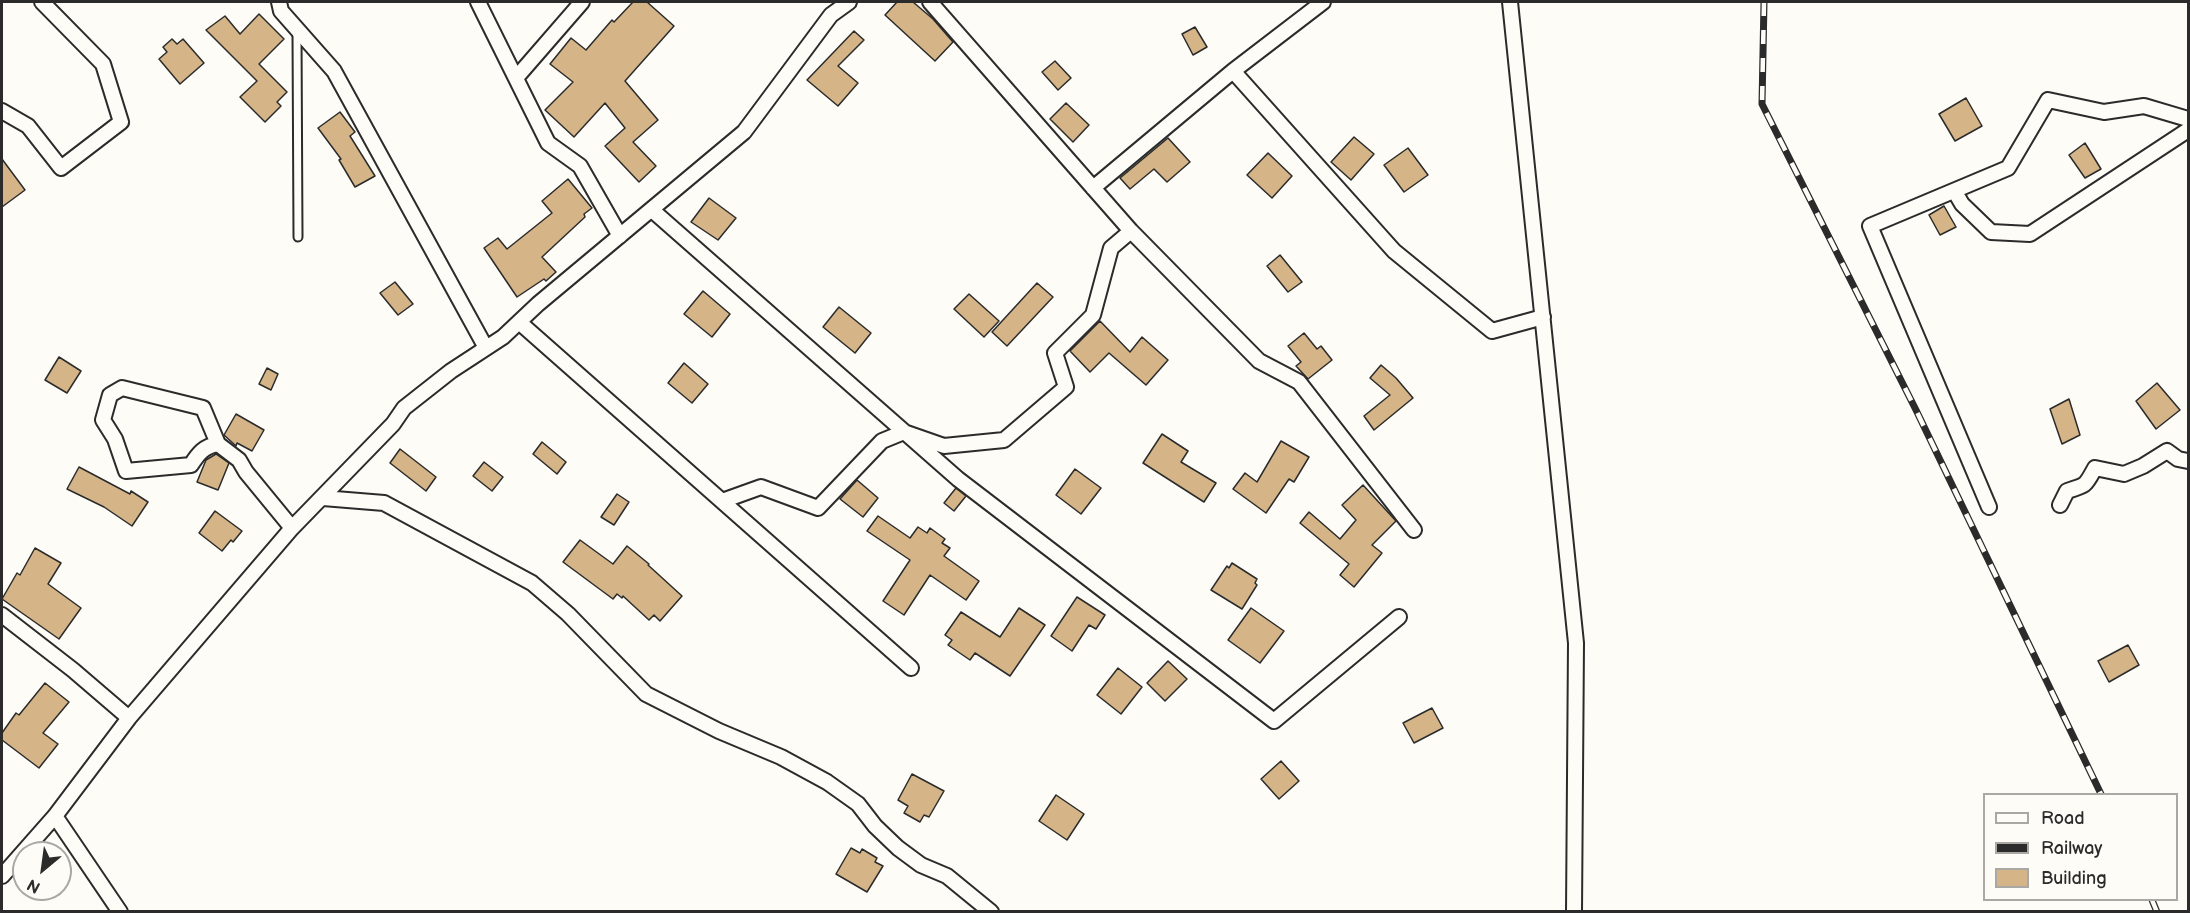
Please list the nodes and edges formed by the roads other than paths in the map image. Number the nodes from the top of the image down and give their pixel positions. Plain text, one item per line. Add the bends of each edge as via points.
1 (42, 2) edge
2 (279, 2) edge
3 (478, 2) edge
4 (582, 2) edge
5 (849, 2) edge
6 (930, 2) edge
7 (1323, 2) edge
8 (1510, 2) edge
9 (297, 30) junction
10 (1233, 71) junction
11 (516, 78) junction
12 (2, 111) edge
13 (2188, 119) edge
14 (2188, 130) edge
15 (1093, 188) junction
16 (1955, 192) junction
17 (652, 210) junction
18 (1131, 231) junction
19 (620, 236) junction
20 (298, 237) dead end
21 (1542, 317) junction
22 (519, 322) junction
23 (486, 348) junction
24 (904, 432) junction
25 (218, 444) junction
26 (2188, 461) edge
27 (323, 498) junction
28 (722, 501) junction
29 (2061, 505) dead end
30 (1989, 507) dead end
31 (292, 528) junction
32 (1414, 530) dead end
33 (2, 615) edge
34 (1399, 617) dead end
35 (911, 668) dead end
36 (129, 718) junction
37 (55, 816) junction
38 (2, 876) edge
39 (120, 912) edge
40 (991, 912) edge
41 (1574, 912) edge

1 - 12 street via 103,64 121,122 61,168 28,126
2 - 9 street via 281,11
3 - 11 street
4 - 11 street
5 - 17 street via 831,15 744,132
6 - 15 street
7 - 10 street
8 - 21 street
9 - 20 lane
9 - 23 street via 334,71
10 - 15 street
10 - 21 street via 1394,251 1492,331
11 - 19 street via 548,143 580,166
13 - 16 street via 2144,106 2103,112 2048,100 2008,168
14 - 16 street via 2030,234 1991,232
15 - 18 street
16 - 30 street via 1870,226
17 - 19 street
17 - 24 street
18 - 24 street via 1111,248 1093,315 1055,353 1066,387 1004,440 944,446
18 - 32 street via 1258,362 1299,382
19 - 22 street
21 - 41 street via 1576,643
22 - 23 street
22 - 28 street
23 - 27 street via 405,408
24 - 28 street via 882,441 818,508 761,487
24 - 34 street via 958,479 1274,721
25 - 25 street via 208,445 191,465 126,471 115,439 103,420 110,395 122,388 203,408
25 - 31 street via 239,460
26 - 29 street via 2167,451 2124,474 2095,468 2084,486 2067,491
27 - 31 street
27 - 40 street via 384,503 532,583 646,694 827,782 858,804 898,848 921,865 947,876
28 - 35 street
31 - 36 street
33 - 36 street
36 - 37 street
37 - 38 street
37 - 39 street

